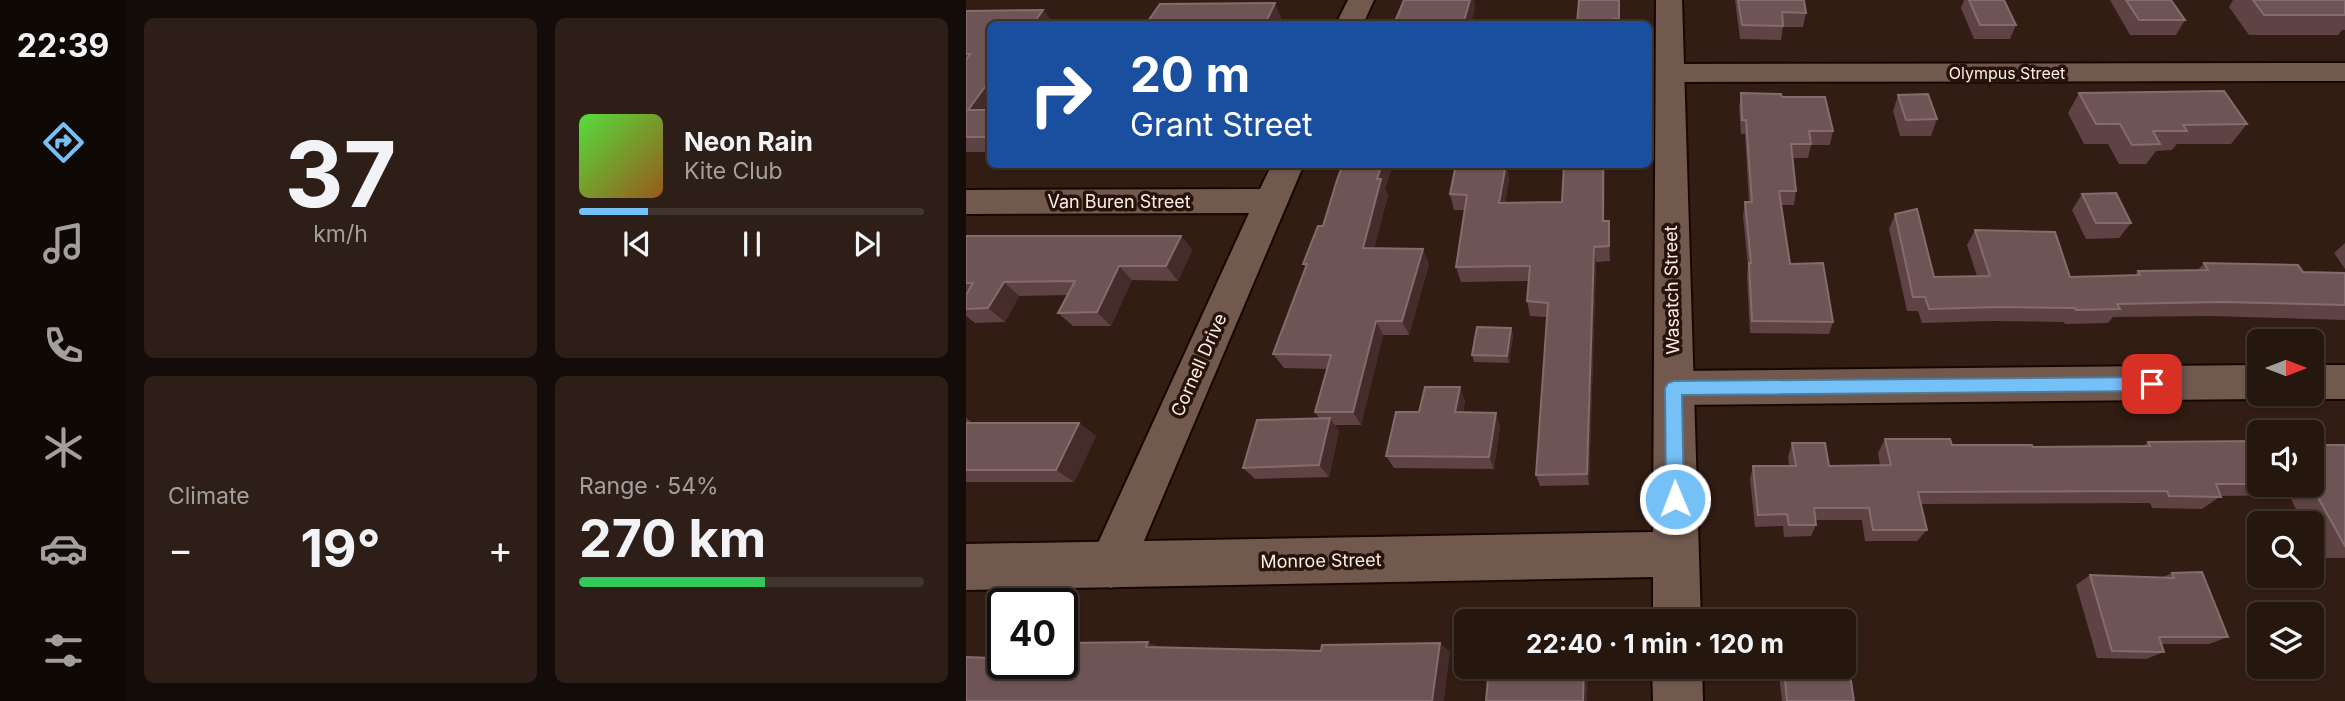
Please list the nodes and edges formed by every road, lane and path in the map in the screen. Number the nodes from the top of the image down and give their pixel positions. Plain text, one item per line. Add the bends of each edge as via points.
1 (1361, 0) edge
2 (1669, 0) edge
3 (1351, 21) edge
4 (2345, 72) edge
5 (1670, 73) junction
6 (1286, 168) edge
7 (1272, 201) junction
8 (966, 202) edge
9 (2247, 382) edge
10 (2324, 382) edge
11 (2345, 382) edge
12 (1674, 388) junction
13 (1676, 554) junction
14 (1111, 565) junction
15 (966, 567) edge
16 (1677, 609) edge
17 (1678, 679) edge
18 (1678, 701) edge

1 - 3 street
2 - 5 street, Wasatch Street
4 - 5 street, Olympus Street
5 - 12 street, Wasatch Street
6 - 7 street, Cornell Drive
7 - 8 street, Van Buren Street
7 - 14 street, Cornell Drive
9 - 12 street
10 - 11 street
12 - 13 street, Wasatch Street
13 - 14 street, Monroe Street
13 - 16 street, Wasatch Street
14 - 15 street, Monroe Street
17 - 18 street

